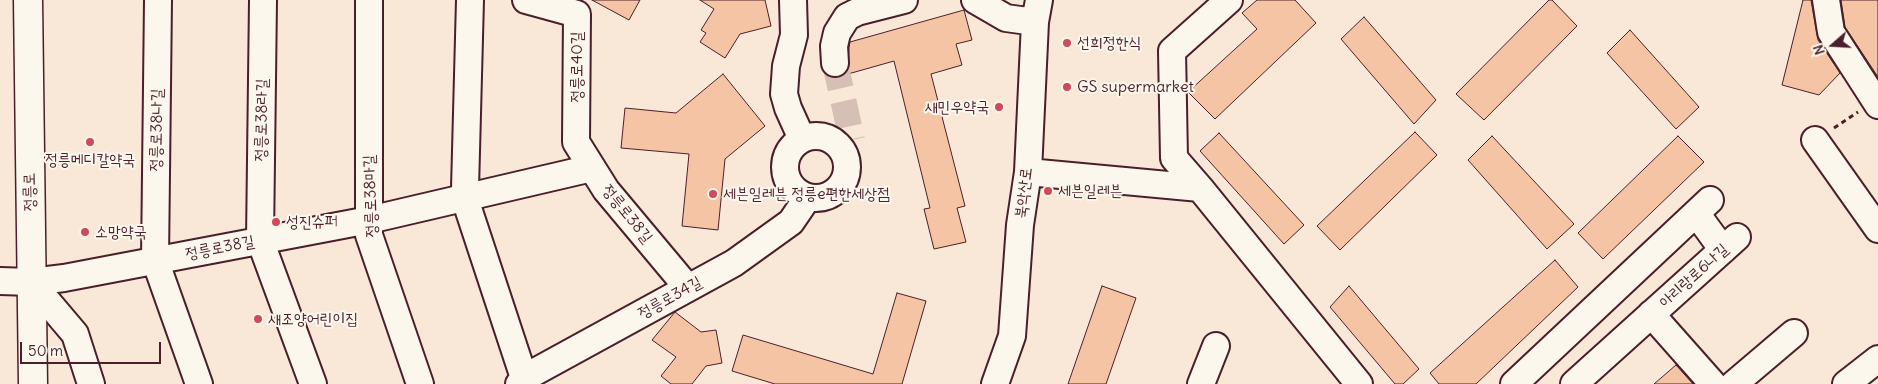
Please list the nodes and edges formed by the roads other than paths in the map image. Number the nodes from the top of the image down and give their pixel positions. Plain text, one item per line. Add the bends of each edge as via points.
1 (28, 0) edge
2 (158, 0) edge
3 (264, 0) edge
4 (369, 0) edge
5 (470, 0) edge
6 (526, 0) edge
7 (793, 0) edge
8 (904, 0) edge
9 (975, 0) edge
10 (1229, 0) edge
11 (1826, 0) edge
12 (1037, 11) edge
13 (835, 63) tunnel mouth
14 (1877, 102) edge
15 (802, 139) junction
16 (1815, 140) road end
17 (592, 168) junction
18 (1028, 172) junction
19 (1200, 188) junction
20 (808, 197) junction
21 (467, 199) junction
22 (369, 220) junction
23 (1878, 229) edge
24 (260, 240) junction
25 (156, 260) junction
26 (0, 282) edge
27 (31, 282) junction
28 (688, 288) junction
29 (1651, 314) junction
30 (1794, 333) dead end
31 (1216, 346) dead end
32 (1878, 359) edge
33 (521, 381) edge
34 (33, 384) edge
35 (91, 384) edge
36 (199, 384) edge
37 (312, 384) edge
38 (420, 384) edge
39 (995, 384) edge
40 (1201, 384) edge
41 (1359, 384) edge
42 (1514, 384) edge
43 (1574, 384) edge
44 (1713, 384) edge
45 (1734, 384) edge
46 (1846, 384) edge

1 - 27 main road, 정릉로
2 - 25 street, 정릉로38나길
3 - 24 street, 정릉로38라길
4 - 22 street, 정릉로38마길
5 - 21 street
6 - 17 street, 정릉로40길 via 577,14 576,142
7 - 15 street via 794,35 786,66 784,94
8 - 13 street via 847,17 837,34
9 - 12 street via 1006,18
10 - 19 street via 1172,51 1174,158
11 - 14 street via 1831,32
12 - 18 street, 북악산로
15 - 20 street via 789,153 786,172 795,189
15 - 20 street via 822,136 832,140 846,156 848,166 841,186 833,193
16 - 23 street
17 - 21 street, 정릉로38길
17 - 28 street, 정릉로38길 via 606,190
18 - 19 street
18 - 39 street, 북악산로 via 1020,225 1012,336
19 - 41 street
20 - 28 street, 정릉로34길 via 792,222 734,263
21 - 22 street, 정릉로38길
21 - 33 street
22 - 24 street, 정릉로38길
22 - 38 street, 정릉로38마길 via 369,235
24 - 25 street, 정릉로38길
24 - 37 street
25 - 27 street, 정릉로38길
25 - 36 street, 정릉로38나길
26 - 27 street, 정릉로38길
27 - 34 main road, 정릉로
27 - 35 street via 76,334
28 - 33 street, 정릉로34길
29 - 42 street, 아리랑로6나길 via 1730,243 1703,207
29 - 43 street, 아리랑로6나길
29 - 44 street, 아리랑로6나길
30 - 45 street
31 - 40 street
32 - 46 street

